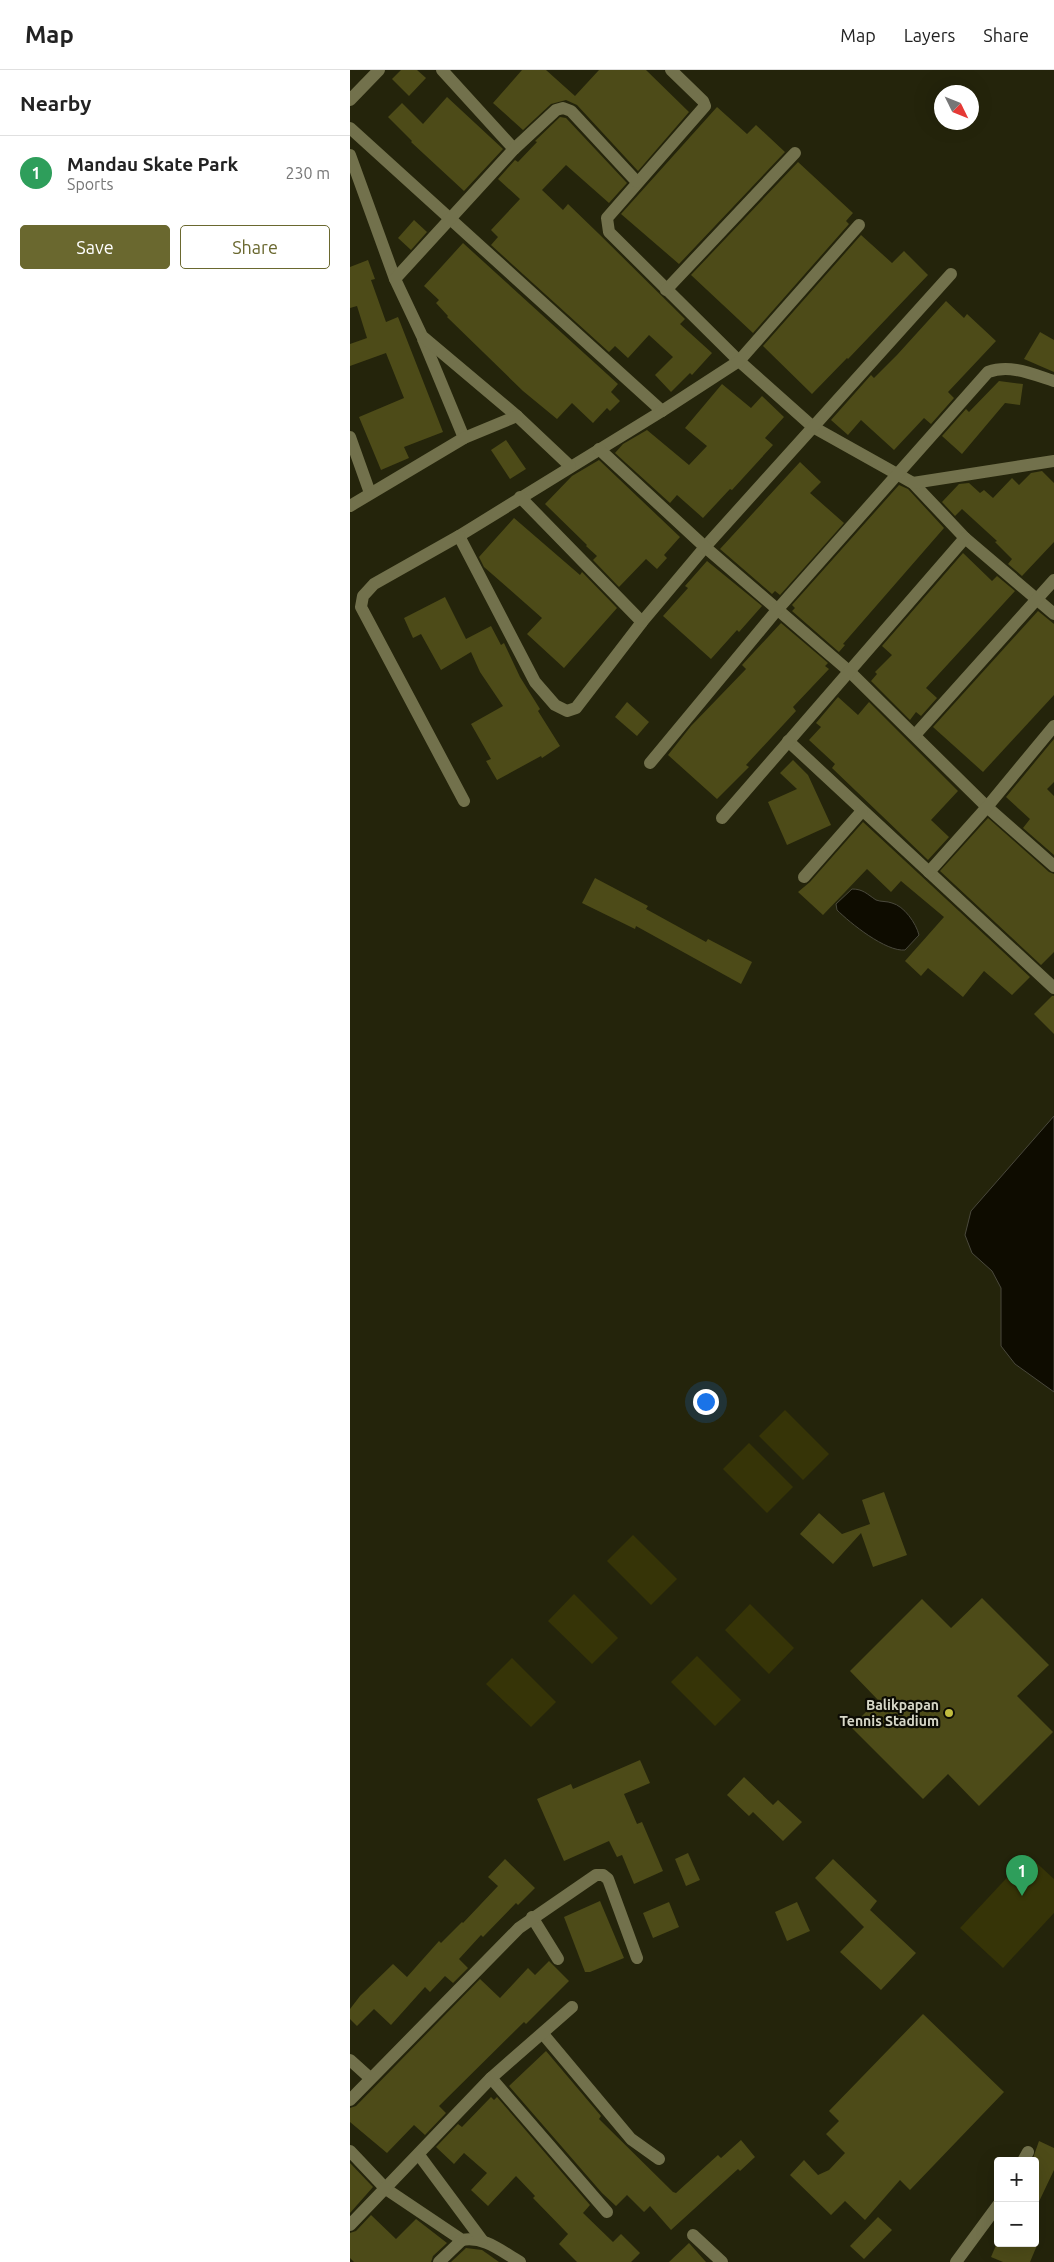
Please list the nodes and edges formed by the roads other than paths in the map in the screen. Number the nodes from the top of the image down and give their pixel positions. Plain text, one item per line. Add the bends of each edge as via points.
1 (379, 70) edge
2 (442, 70) edge
3 (671, 70) edge
4 (350, 100) edge
5 (350, 128) edge
6 (514, 149) junction
7 (795, 153) dead end
8 (350, 155) edge
9 (637, 182) junction
10 (451, 220) junction
11 (859, 225) dead end
12 (951, 274) dead end
13 (395, 279) junction
14 (666, 290) junction
15 (422, 336) junction
16 (739, 361) junction
17 (1054, 381) edge
18 (662, 412) junction
19 (517, 416) junction
20 (813, 427) junction
21 (350, 438) edge
22 (464, 438) junction
23 (599, 449) junction
24 (1054, 461) edge
25 (570, 466) junction
26 (896, 475) junction
27 (913, 483) junction
28 (370, 493) junction
29 (520, 496) junction
30 (350, 506) edge
31 (458, 536) junction
32 (965, 538) junction
33 (706, 547) junction
34 (1054, 580) edge
35 (1037, 599) junction
36 (777, 610) junction
37 (1054, 614) edge
38 (642, 622) junction
39 (850, 672) junction
40 (1053, 730) edge
41 (916, 735) junction
42 (788, 741) junction
43 (650, 763) dead end
44 (464, 801) dead end
45 (987, 807) junction
46 (862, 811) junction
47 (722, 818) dead end
48 (1054, 866) edge
49 (929, 872) junction
50 (804, 877) dead end
51 (1054, 988) edge
52 (532, 1917) junction
53 (637, 1958) dead end
54 (558, 1959) dead end
55 (572, 2007) dead end
56 (543, 2034) junction
57 (350, 2060) edge
58 (370, 2078) junction
59 (491, 2078) junction
60 (350, 2100) edge
61 (350, 2151) edge
62 (419, 2155) junction
63 (658, 2160) dead end
64 (386, 2189) junction
65 (994, 2210) edge
66 (607, 2212) dead end
67 (350, 2225) edge
68 (693, 2235) dead end
69 (462, 2240) junction
70 (482, 2240) junction
71 (439, 2262) edge
72 (520, 2262) edge
73 (722, 2262) edge
74 (956, 2262) edge

1 - 4 street
2 - 6 street
3 - 9 street via 705,106
5 - 10 street
6 - 9 street via 556,110 563,108 571,112
6 - 10 street
7 - 14 street
8 - 13 street
9 - 14 street via 607,218 607,227
10 - 13 street
10 - 18 street
11 - 16 street
12 - 20 street
13 - 15 street
14 - 16 street
15 - 19 street
15 - 22 street
16 - 18 street
16 - 20 street
17 - 26 street via 1011,368 988,372
18 - 23 street
19 - 22 street
19 - 25 street
20 - 26 street
20 - 33 street
21 - 28 street
22 - 28 street
23 - 25 street
23 - 33 street
24 - 27 street
25 - 29 street
26 - 27 street
26 - 36 street
27 - 32 street
28 - 30 street
29 - 31 street
29 - 38 street
31 - 38 street via 535,682 555,705 567,712 576,708
31 - 44 street via 374,584 363,596 360,607
32 - 35 street
32 - 39 street
33 - 36 street
33 - 38 street
34 - 35 street
35 - 37 street
35 - 41 street
36 - 39 street
36 - 43 street
39 - 41 street
39 - 42 street
40 - 45 street
41 - 45 street
42 - 46 street
42 - 47 street
45 - 48 street
45 - 49 street
46 - 49 street
46 - 50 street
49 - 51 street
52 - 53 street via 596,1875 603,1875 608,1879
52 - 54 street
52 - 58 street
55 - 56 street
56 - 59 street
56 - 63 street via 631,2138
57 - 58 street
58 - 60 street
59 - 62 street
59 - 66 street
61 - 64 street
62 - 64 street
62 - 70 street
64 - 67 street
64 - 69 street
65 - 74 street
68 - 73 street
69 - 70 street
69 - 71 street
70 - 72 street

